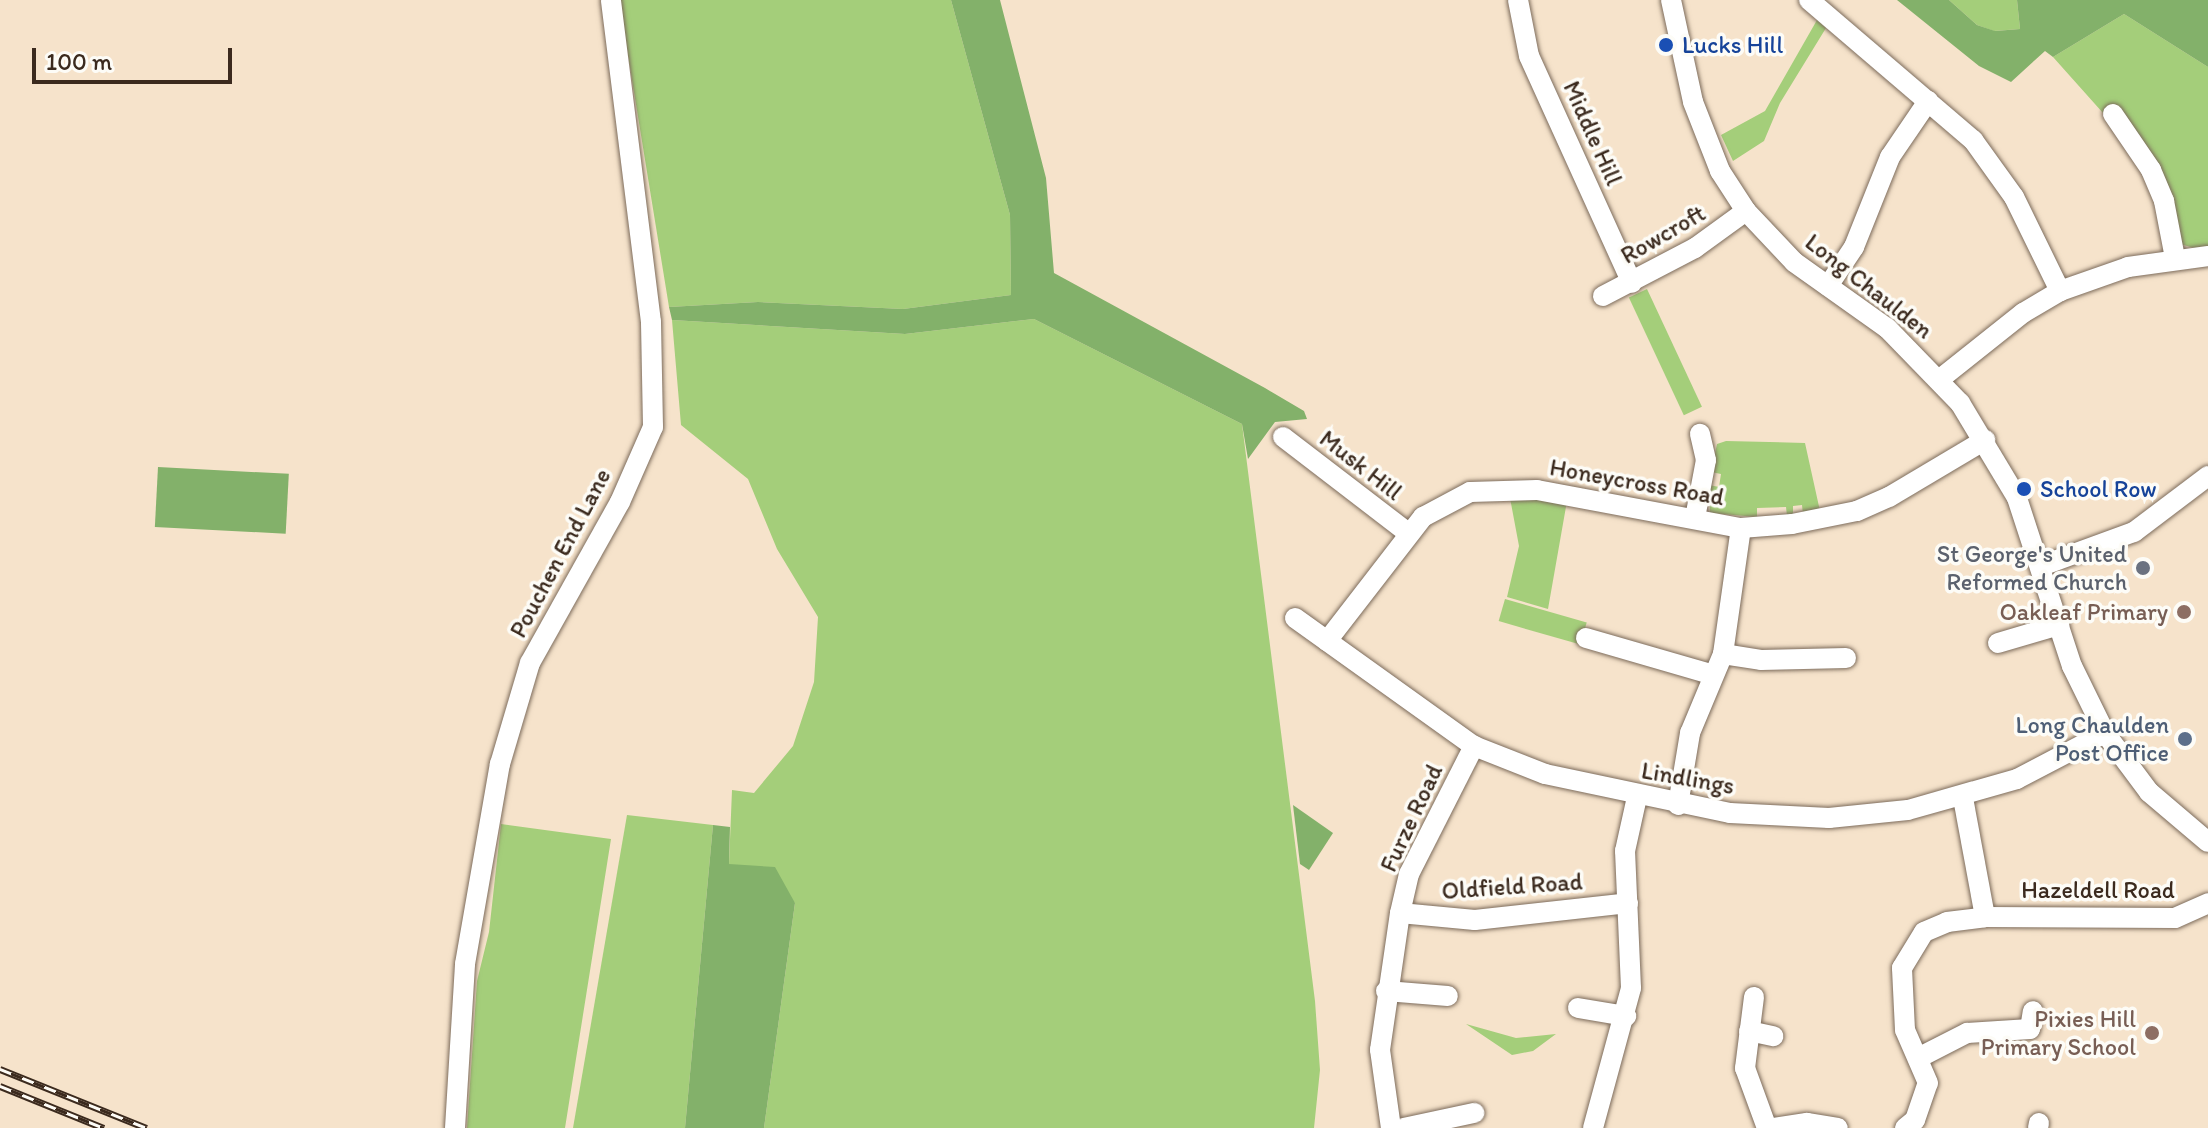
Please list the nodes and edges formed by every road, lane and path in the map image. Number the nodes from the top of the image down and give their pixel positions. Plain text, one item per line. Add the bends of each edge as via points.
1 (611, 0) edge
2 (1518, 0) edge
3 (1671, 0) edge
4 (1809, 0) edge
5 (1928, 101) junction
6 (2113, 114) dead end
7 (1746, 211) junction
8 (2208, 256) edge
9 (2175, 258) junction
10 (1632, 283) junction
11 (1828, 286) junction
12 (2060, 291) junction
13 (1603, 296) dead end
14 (1940, 379) junction
15 (1700, 434) dead end
16 (1283, 437) dead end
17 (1985, 440) junction
18 (2208, 476) edge
19 (1695, 518) junction
20 (1741, 528) junction
21 (1408, 533) junction
22 (2041, 566) junction
23 (1295, 618) dead end
24 (2059, 625) junction
25 (1586, 638) dead end
26 (1327, 641) junction
27 (1998, 643) dead end
28 (1723, 654) junction
29 (1846, 658) dead end
30 (1711, 674) junction
31 (2105, 733) junction
32 (1474, 746) junction
33 (1637, 797) junction
34 (1963, 798) junction
35 (1678, 805) junction
36 (2208, 842) edge
37 (1628, 903) junction
38 (2208, 903) edge
39 (1400, 913) junction
40 (1985, 917) junction
41 (1386, 991) junction
42 (1448, 996) dead end
43 (1754, 997) dead end
44 (1578, 1008) dead end
45 (2033, 1011) dead end
46 (1626, 1016) junction
47 (1749, 1031) junction
48 (1773, 1036) dead end
49 (1920, 1057) junction
50 (1474, 1113) dead end
51 (1915, 1125) edge
52 (455, 1128) edge
53 (1391, 1128) edge
54 (1404, 1128) edge
55 (1593, 1128) edge
56 (1767, 1128) edge
57 (1774, 1128) edge
58 (1838, 1128) edge

1 - 52 street, Pouchen End Lane via 651,322 653,427 620,502 530,663 500,764 465,964
2 - 10 street, Middle Hill via 1529,56
3 - 7 street, Long Chaulden via 1693,102 1720,171
4 - 5 street
5 - 11 street via 1890,157 1858,237
5 - 12 street via 1951,118 1995,168
6 - 9 street via 2151,170
7 - 10 street, Rowcroft
7 - 11 street, Long Chaulden via 1775,246
8 - 9 street
9 - 12 street via 2116,270
10 - 13 street, Rowcroft
11 - 14 street, Long Chaulden via 1887,328
12 - 14 street via 2023,313
14 - 17 street, Long Chaulden
15 - 19 street via 1706,460
16 - 21 street, Musk Hill
17 - 20 street, Honeycross Road via 1857,511
17 - 22 street, Long Chaulden via 2017,498
18 - 22 street via 2134,532
19 - 20 street, Honeycross Road
19 - 21 street, Honeycross Road via 1537,490 1487,490 1440,505
20 - 28 street
21 - 26 street, Honeycross Road
22 - 24 street, Long Chaulden
23 - 26 street, Lindlings
24 - 27 street
24 - 31 street, Long Chaulden
25 - 30 street
26 - 32 street, Lindlings
28 - 29 street via 1761,660
28 - 30 street
30 - 35 street via 1690,733
31 - 34 street, Lindlings via 2053,763
31 - 36 street, Long Chaulden via 2149,792
32 - 33 street, Lindlings via 1545,774
32 - 39 street, Furze Road via 1409,874
33 - 35 street, Lindlings
33 - 37 street via 1625,851
34 - 35 street, Lindlings via 1829,818
34 - 40 street
37 - 39 street, Oldfield Road via 1475,920
37 - 46 street via 1633,964
38 - 40 street, Hazeldell Road via 2175,918
39 - 41 street, Furze Road
40 - 49 street, Hazeldell Road via 1935,925 1906,954 1901,1011
41 - 42 street
41 - 53 street, Furze Road via 1380,1076
43 - 47 street
44 - 46 street
45 - 49 street via 2030,1029 1967,1033
46 - 55 street
47 - 48 street
47 - 56 street via 1745,1068
49 - 51 street, Hazeldell Road via 1928,1083
50 - 54 street
57 - 58 street via 1807,1123

